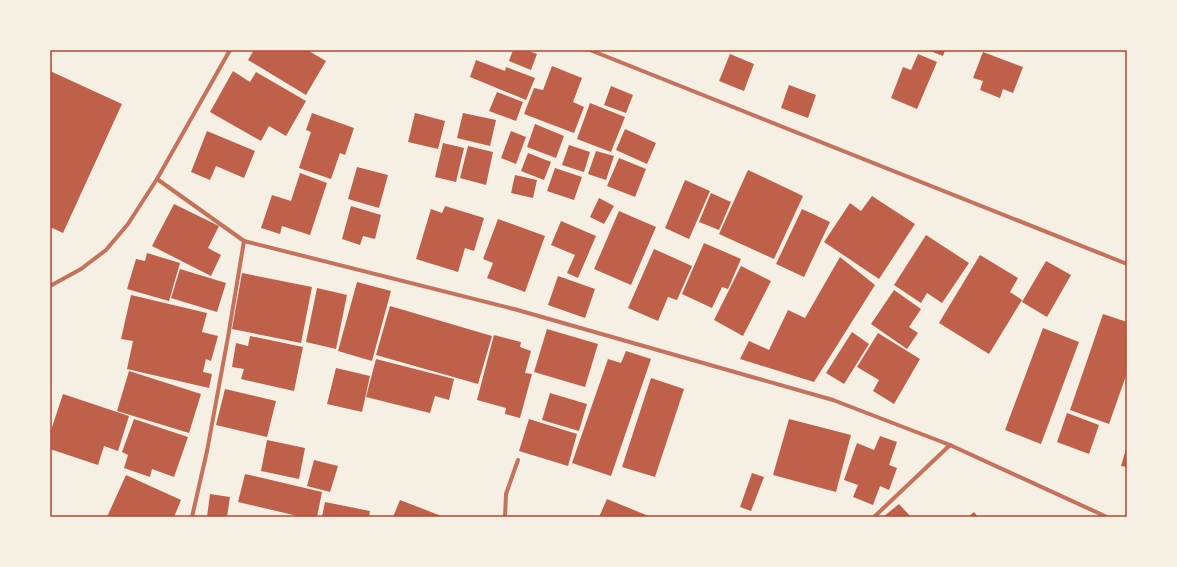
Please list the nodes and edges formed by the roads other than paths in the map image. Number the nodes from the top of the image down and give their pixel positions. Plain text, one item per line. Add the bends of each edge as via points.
1 (230, 50) edge
2 (590, 50) edge
3 (157, 179) junction
4 (244, 241) junction
5 (1127, 264) edge
6 (50, 286) edge
7 (950, 445) junction
8 (518, 460) dead end
9 (192, 517) edge
10 (505, 517) edge
11 (874, 517) edge
12 (1107, 517) edge

1 - 3 street
2 - 5 street
3 - 4 street
3 - 6 street via 128,224 106,250 81,269
4 - 7 street via 514,309 825,398
4 - 9 street via 207,451
7 - 11 street
7 - 12 street
8 - 10 street via 506,494

